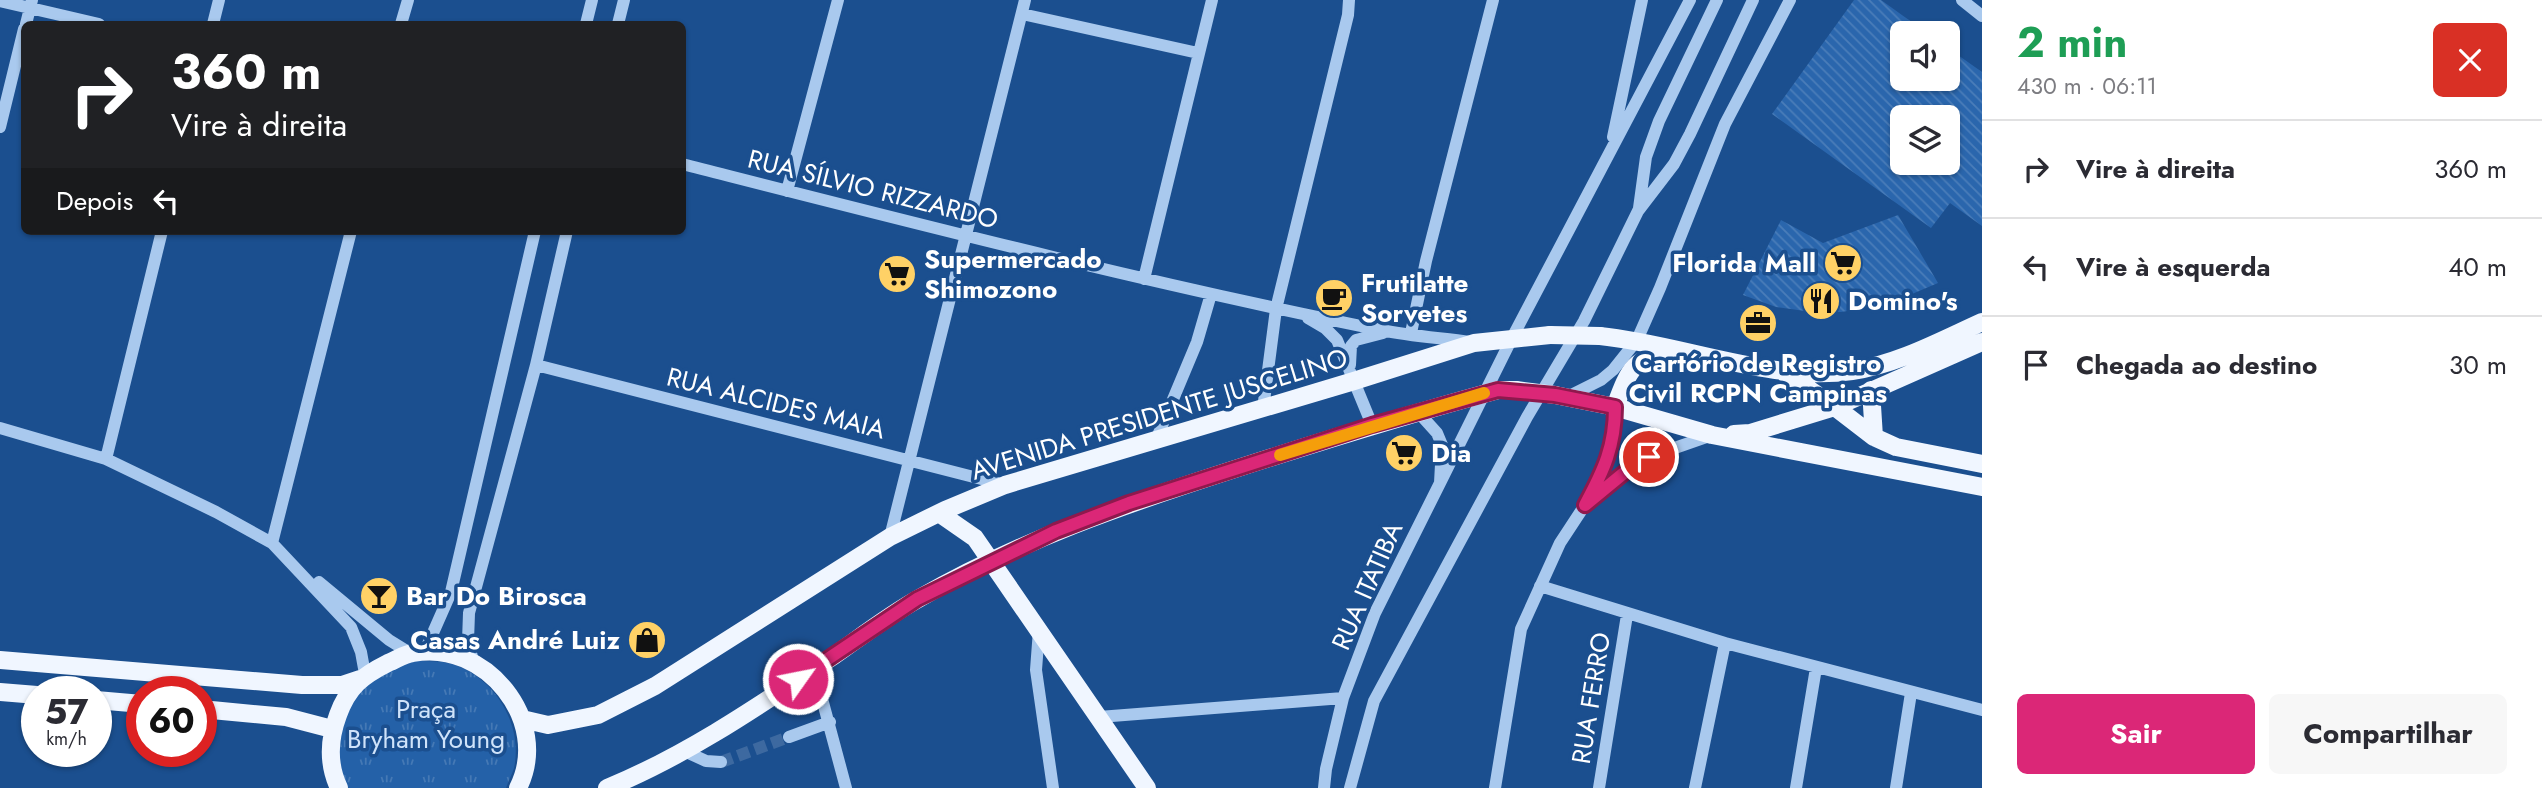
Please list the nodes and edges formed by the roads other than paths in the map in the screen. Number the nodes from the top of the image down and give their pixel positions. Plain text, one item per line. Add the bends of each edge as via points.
1 (219, 0) edge
2 (408, 0) edge
3 (592, 0) edge
4 (624, 0) edge
5 (838, 0) edge
6 (1025, 0) edge
7 (1212, 0) edge
8 (1349, 0) edge
9 (1493, 0) edge
10 (1642, 0) edge
11 (1690, 0) edge
12 (1717, 0) edge
13 (1753, 0) edge
14 (1790, 0) edge
15 (1962, 0) edge
16 (0, 1) edge
17 (31, 5) edge
18 (1021, 14) junction
19 (1982, 16) edge
20 (88, 21) edge
21 (214, 21) edge
22 (402, 21) edge
23 (587, 21) edge
24 (619, 21) edge
25 (21, 43) edge
26 (1198, 53) junction
27 (0, 127) edge
28 (1610, 150) junction
29 (686, 165) edge
30 (787, 191) junction
31 (1638, 211) junction
32 (161, 235) edge
33 (350, 235) edge
34 (534, 235) edge
35 (566, 235) edge
36 (966, 235) junction
37 (1144, 279) junction
38 (1211, 294) junction
39 (1276, 309) junction
40 (1298, 313) junction
41 (1982, 322) edge
42 (1392, 331) junction
43 (1411, 333) junction
44 (1512, 338) junction
45 (1637, 340) junction
46 (1982, 342) edge
47 (1474, 343) junction
48 (1703, 355) junction
49 (536, 365) junction
50 (1779, 370) junction
51 (1353, 377) junction
52 (1626, 379) junction
53 (1799, 382) junction
54 (1871, 390) junction
55 (1487, 393) junction
56 (1561, 396) junction
57 (1615, 407) junction
58 (1835, 407) junction
59 (1262, 408) junction
60 (1418, 412) junction
61 (1641, 414) junction
62 (1372, 425) junction
63 (0, 428) edge
64 (1750, 433) junction
65 (1712, 435) junction
66 (1874, 437) junction
67 (1156, 440) junction
68 (106, 459) junction
69 (911, 461) junction
70 (1982, 464) edge
71 (1440, 483) junction
72 (1005, 485) junction
73 (1982, 487) edge
74 (1585, 505) junction
75 (939, 513) junction
76 (890, 537) junction
77 (272, 543) junction
78 (284, 555) junction
79 (991, 561) junction
80 (1540, 586) junction
81 (1627, 615) junction
82 (1039, 629) junction
83 (1725, 643) junction
84 (417, 652) junction
85 (0, 660) edge
86 (473, 661) junction
87 (1816, 668) junction
88 (814, 669) junction
89 (363, 677) junction
90 (0, 692) edge
91 (1910, 693) junction
92 (21, 694) edge
93 (1343, 698) junction
94 (1982, 710) edge
95 (217, 711) edge
96 (1099, 717) junction
97 (522, 719) junction
98 (830, 722) junction
99 (332, 729) junction
100 (789, 737) tunnel mouth
101 (682, 750) junction
102 (722, 762) tunnel mouth
103 (629, 784) edge
104 (333, 785) edge
105 (518, 788) edge
106 (607, 788) edge
107 (846, 788) edge
108 (1053, 788) edge
109 (1147, 788) edge
110 (1324, 788) edge
111 (1350, 788) edge
112 (1495, 788) edge
113 (1599, 788) edge
114 (1695, 788) edge
115 (1796, 788) edge
116 (1896, 788) edge

1 - 21 street
2 - 22 street
3 - 23 street
4 - 24 street
5 - 30 street
6 - 18 street
7 - 26 street
8 - 39 street
9 - 43 street
10 - 28 street
11 - 28 street
12 - 31 street via 1659,121 1646,156
13 - 31 street via 1674,164
14 - 45 street via 1725,124
15 - 19 street
16 - 17 street
17 - 20 street
18 - 26 street
18 - 36 street
25 - 27 street
26 - 37 street
28 - 44 street
29 - 30 street, RUA SÍLVIO RIZZARDO
30 - 36 street, RUA SÍLVIO RIZZARDO
31 - 111 street via 1584,321 1374,701
32 - 68 street
33 - 77 street
34 - 84 street via 451,592
35 - 49 street
36 - 37 street, RUA SÍLVIO RIZZARDO
36 - 69 street
37 - 38 street, RUA SÍLVIO RIZZARDO
38 - 39 street, RUA SÍLVIO RIZZARDO
38 - 67 street via 1197,342
39 - 40 street, RUA SÍLVIO RIZZARDO
39 - 59 street
40 - 42 street, RUA SÍLVIO RIZZARDO
40 - 51 street, RUA SÍLVIO RIZZARDO via 1337,340
41 - 50 main road via 1865,368 1825,373
42 - 43 street, RUA SÍLVIO RIZZARDO
42 - 51 street via 1356,340 1350,346
43 - 47 street, RUA SÍLVIO RIZZARDO
44 - 45 main road, AVENIDA PRESIDENTE JUSCELINO, bridge via 1550,335
44 - 47 main road, AVENIDA PRESIDENTE JUSCELINO
44 - 55 street
45 - 48 main road, AVENIDA PRESIDENTE JUSCELINO
45 - 56 street via 1601,380
46 - 54 main road
47 - 51 main road, AVENIDA PRESIDENTE JUSCELINO
48 - 50 main road, AVENIDA PRESIDENTE JUSCELINO
48 - 52 main road via 1647,357
49 - 69 street, RUA ALCIDES MAIA
49 - 86 street via 469,613
50 - 53 main road
51 - 59 main road, AVENIDA PRESIDENTE JUSCELINO
51 - 62 street, RUA SÍLVIO RIZZARDO
52 - 57 main road
52 - 61 main road
53 - 58 main road
53 - 64 main road via 1803,391 1800,401
54 - 58 main road
54 - 66 main road
55 - 56 main road, bridge via 1516,390
55 - 60 main road
55 - 71 street
56 - 57 main road
57 - 61 main road
57 - 74 street via 1609,457
58 - 64 main road
58 - 66 main road
59 - 67 main road, AVENIDA PRESIDENTE JUSCELINO
60 - 62 main road
60 - 71 street, RUA ITATIBA via 1442,445
61 - 65 main road
62 - 79 main road via 1129,503
63 - 68 street
64 - 65 main road
65 - 73 main road
65 - 74 street via 1649,457
66 - 70 main road via 1905,450
67 - 72 main road, AVENIDA PRESIDENTE JUSCELINO
68 - 77 street
69 - 72 street, RUA ALCIDES MAIA
69 - 76 street
71 - 93 street, RUA ITATIBA via 1375,613
72 - 75 main road, AVENIDA PRESIDENTE JUSCELINO
74 - 80 street
75 - 76 main road, AVENIDA PRESIDENTE JUSCELINO
75 - 79 main road via 975,538
76 - 97 main road, AVENIDA PRESIDENTE JUSCELINO via 655,686 598,715 548,725
77 - 78 street
78 - 84 street via 396,645
78 - 89 street via 351,627 362,652
79 - 82 main road
79 - 88 main road via 917,599
80 - 81 street
80 - 112 street via 1521,629
81 - 83 street
81 - 113 street, RUA FERRO
82 - 96 main road
82 - 108 street via 1035,670
83 - 87 street
83 - 114 street
84 - 86 main road via 449,653
84 - 89 main road
85 - 89 main road via 302,685 342,685
86 - 97 main road via 501,682
87 - 91 street
87 - 115 street
88 - 98 street
88 - 101 main road
89 - 99 main road via 342,702
90 - 92 main road
91 - 94 street
91 - 116 street
93 - 96 street
93 - 110 street, RUA ITATIBA
95 - 99 main road via 286,717
96 - 109 main road
97 - 105 main road via 527,748
98 - 100 street
98 - 107 street
99 - 104 main road
101 - 102 street via 706,761
101 - 103 main road
103 - 106 main road

